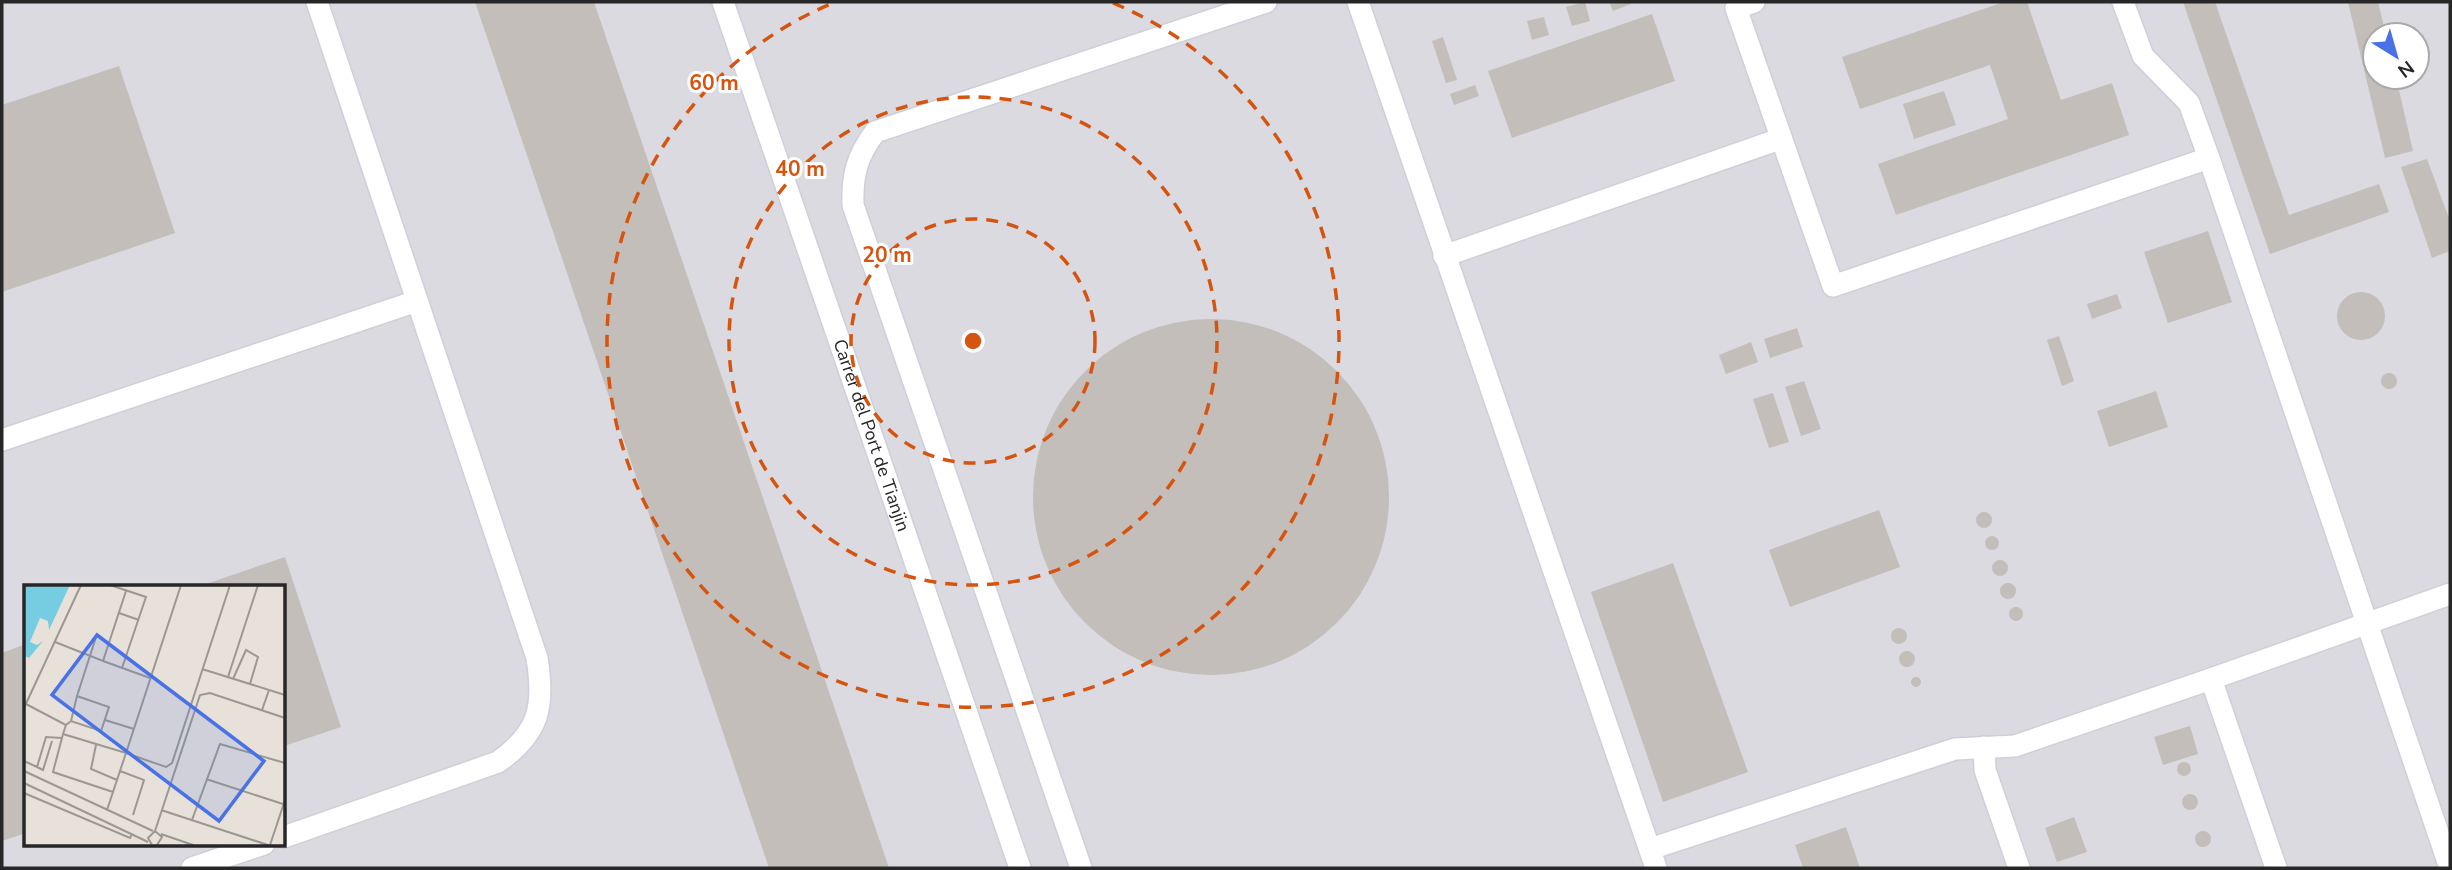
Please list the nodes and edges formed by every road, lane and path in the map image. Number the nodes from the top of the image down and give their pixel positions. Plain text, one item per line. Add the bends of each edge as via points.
1 (317, 2) edge
2 (723, 2) edge
3 (1266, 2) edge
4 (1358, 2) edge
5 (1754, 2) edge
6 (2123, 2) edge
7 (1780, 139) junction
8 (2208, 158) junction
9 (1444, 256) junction
10 (417, 301) junction
11 (2, 440) edge
12 (2450, 594) edge
13 (2369, 622) junction
14 (2211, 680) junction
15 (1984, 747) junction
16 (285, 837) edge
17 (258, 846) edge
18 (1653, 859) edge
19 (2450, 867) edge
20 (192, 868) edge
21 (1020, 868) edge
22 (1081, 868) edge
23 (2019, 868) edge
24 (2276, 868) edge

1 - 10 lane
2 - 21 lane, Carrer del Port de Tianjin
3 - 22 lane via 875,132 854,169 853,205
4 - 9 lane
5 - 7 lane via 1736,8
6 - 8 lane via 2143,56 2189,103
7 - 8 lane via 1833,286
7 - 9 lane
8 - 13 lane
9 - 18 lane
10 - 11 lane
10 - 16 lane via 537,658 540,708 534,727 518,748 498,762
12 - 13 lane
13 - 14 lane
13 - 19 lane
14 - 15 lane via 2015,746
14 - 24 lane
15 - 18 lane via 1955,749
15 - 23 lane via 1985,770
17 - 20 lane

